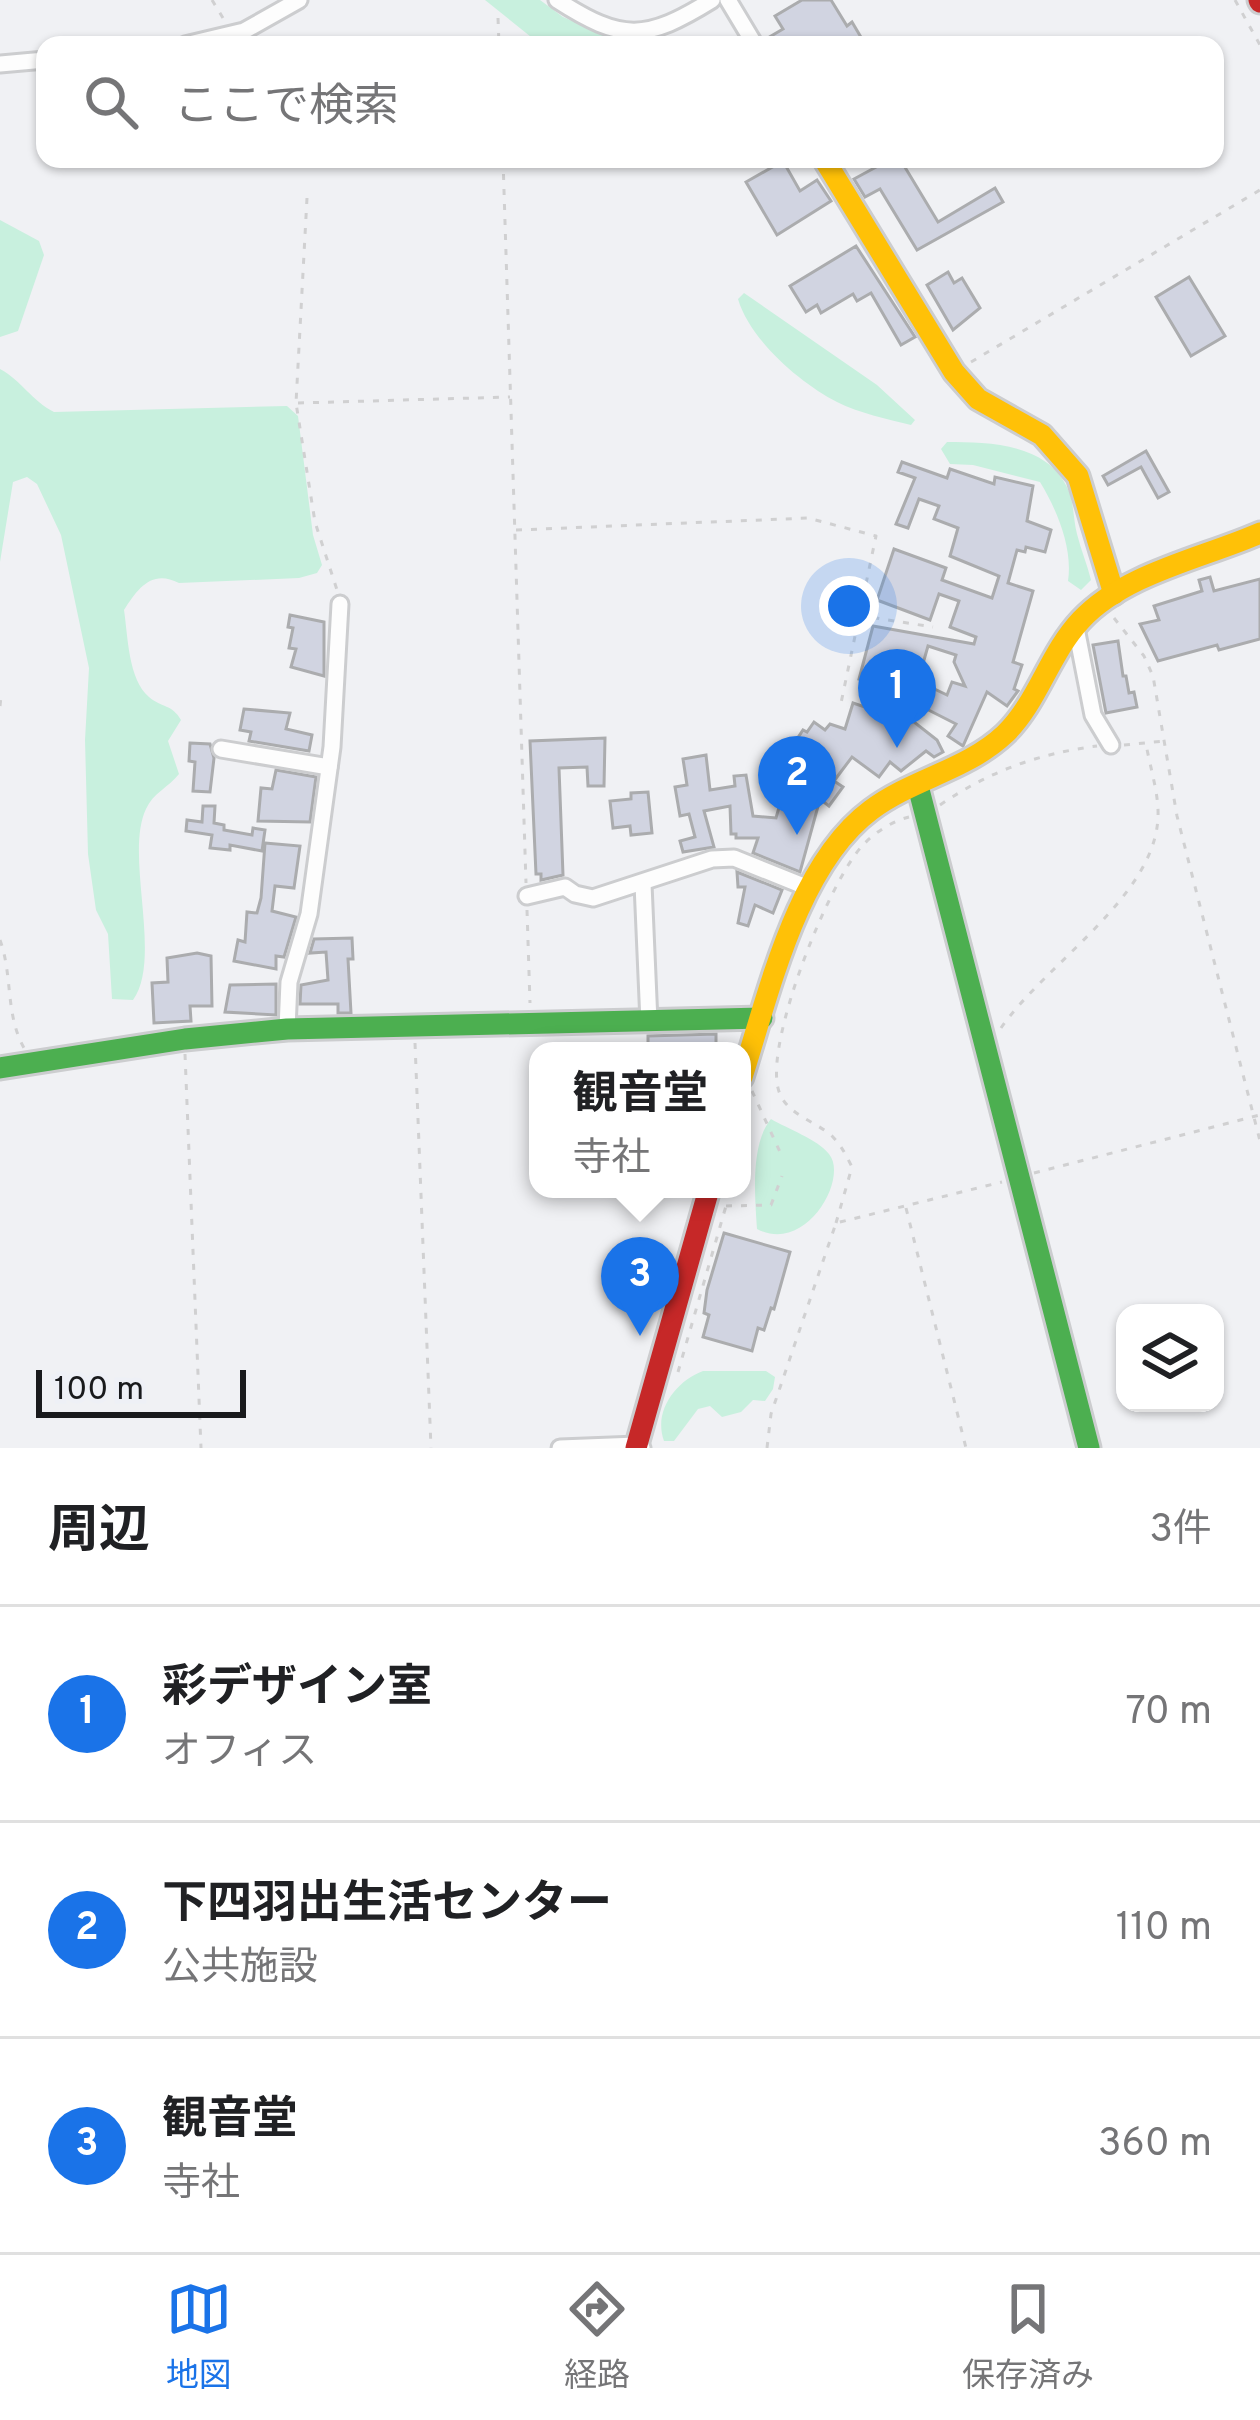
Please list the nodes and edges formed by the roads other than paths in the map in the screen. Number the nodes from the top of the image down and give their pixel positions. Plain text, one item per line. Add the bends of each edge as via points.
1 (299, 0) edge
2 (557, 0) edge
3 (712, 0) edge
4 (728, 0) edge
5 (228, 36) edge
6 (750, 36) edge
7 (36, 61) edge
8 (0, 64) edge
9 (829, 168) edge
10 (1260, 533) edge
11 (1111, 597) junction
12 (340, 604) road end
13 (1076, 628) junction
14 (1111, 746) road end
15 (220, 749) dead end
16 (329, 767) junction
17 (918, 786) junction
18 (643, 884) junction
19 (811, 889) junction
20 (526, 896) road end
21 (762, 1018) junction
22 (649, 1022) junction
23 (287, 1029) junction
24 (751, 1051) edge
25 (0, 1068) edge
26 (707, 1198) edge
27 (638, 1447) edge
28 (560, 1448) edge
29 (1089, 1448) edge

1 - 5 street
2 - 3 street via 621,33 657,28
4 - 6 street
7 - 8 street
9 - 11 street via 954,372 978,399 1042,435 1078,476
10 - 11 street
11 - 13 street
12 - 16 street
13 - 14 street via 1093,715
13 - 17 street via 1004,734
15 - 16 street
16 - 23 street
17 - 19 street via 844,834
17 - 29 street
18 - 19 street via 734,858
18 - 20 street via 593,898 565,887
18 - 22 street
19 - 21 street
21 - 22 street
21 - 24 street
22 - 23 street
23 - 25 street
26 - 27 street
27 - 28 street

